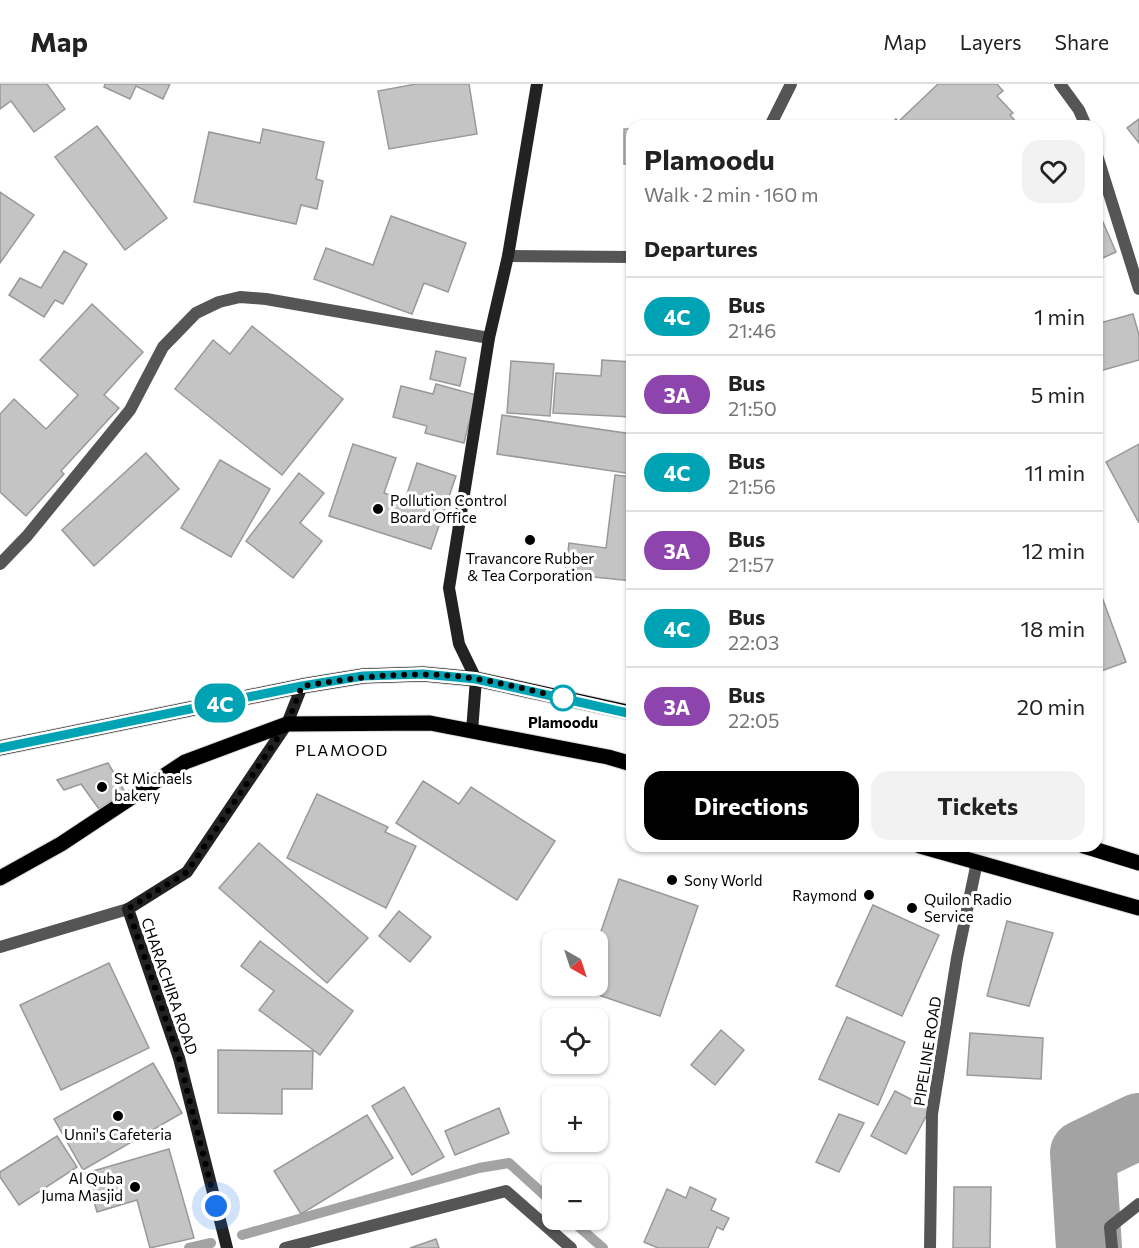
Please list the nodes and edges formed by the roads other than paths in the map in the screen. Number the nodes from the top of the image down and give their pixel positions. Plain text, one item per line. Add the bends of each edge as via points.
1 (537, 84) edge
2 (791, 84) edge
3 (1060, 84) edge
4 (773, 120) edge
5 (1083, 120) edge
6 (1103, 174) edge
7 (508, 256) junction
8 (626, 257) edge
9 (1139, 289) edge
10 (489, 338) junction
11 (0, 564) edge
12 (476, 679) junction
13 (302, 686) junction
14 (626, 712) edge
15 (287, 724) junction
16 (472, 731) junction
17 (0, 748) edge
18 (626, 762) edge
19 (942, 852) edge
20 (1103, 852) edge
21 (977, 862) junction
22 (1139, 863) edge
23 (0, 878) edge
24 (1139, 908) edge
25 (128, 909) junction
26 (0, 947) edge
27 (1139, 1204) edge
28 (227, 1248) edge
29 (285, 1248) edge
30 (571, 1248) edge
31 (930, 1248) edge
32 (1112, 1248) edge

1 - 7 street
2 - 4 street
3 - 5 street
6 - 9 street
7 - 8 street
7 - 10 street
10 - 11 street via 266,299 240,297 219,302 196,313 163,347 130,410
10 - 12 street via 449,588 459,644
12 - 13 main road via 423,674 363,676
12 - 14 main road
12 - 16 street
13 - 15 street, CHARACHIRA ROAD
13 - 17 main road
15 - 16 main road via 430,723
15 - 23 main road via 185,762 62,844
15 - 25 street, CHARACHIRA ROAD via 187,872
16 - 18 main road
19 - 21 main road
20 - 22 main road
21 - 24 main road
21 - 31 street, PIPELINE ROAD via 932,1114
25 - 26 street
25 - 28 street, CHARACHIRA ROAD via 179,1058
27 - 32 street via 1110,1227
29 - 30 street via 506,1191

